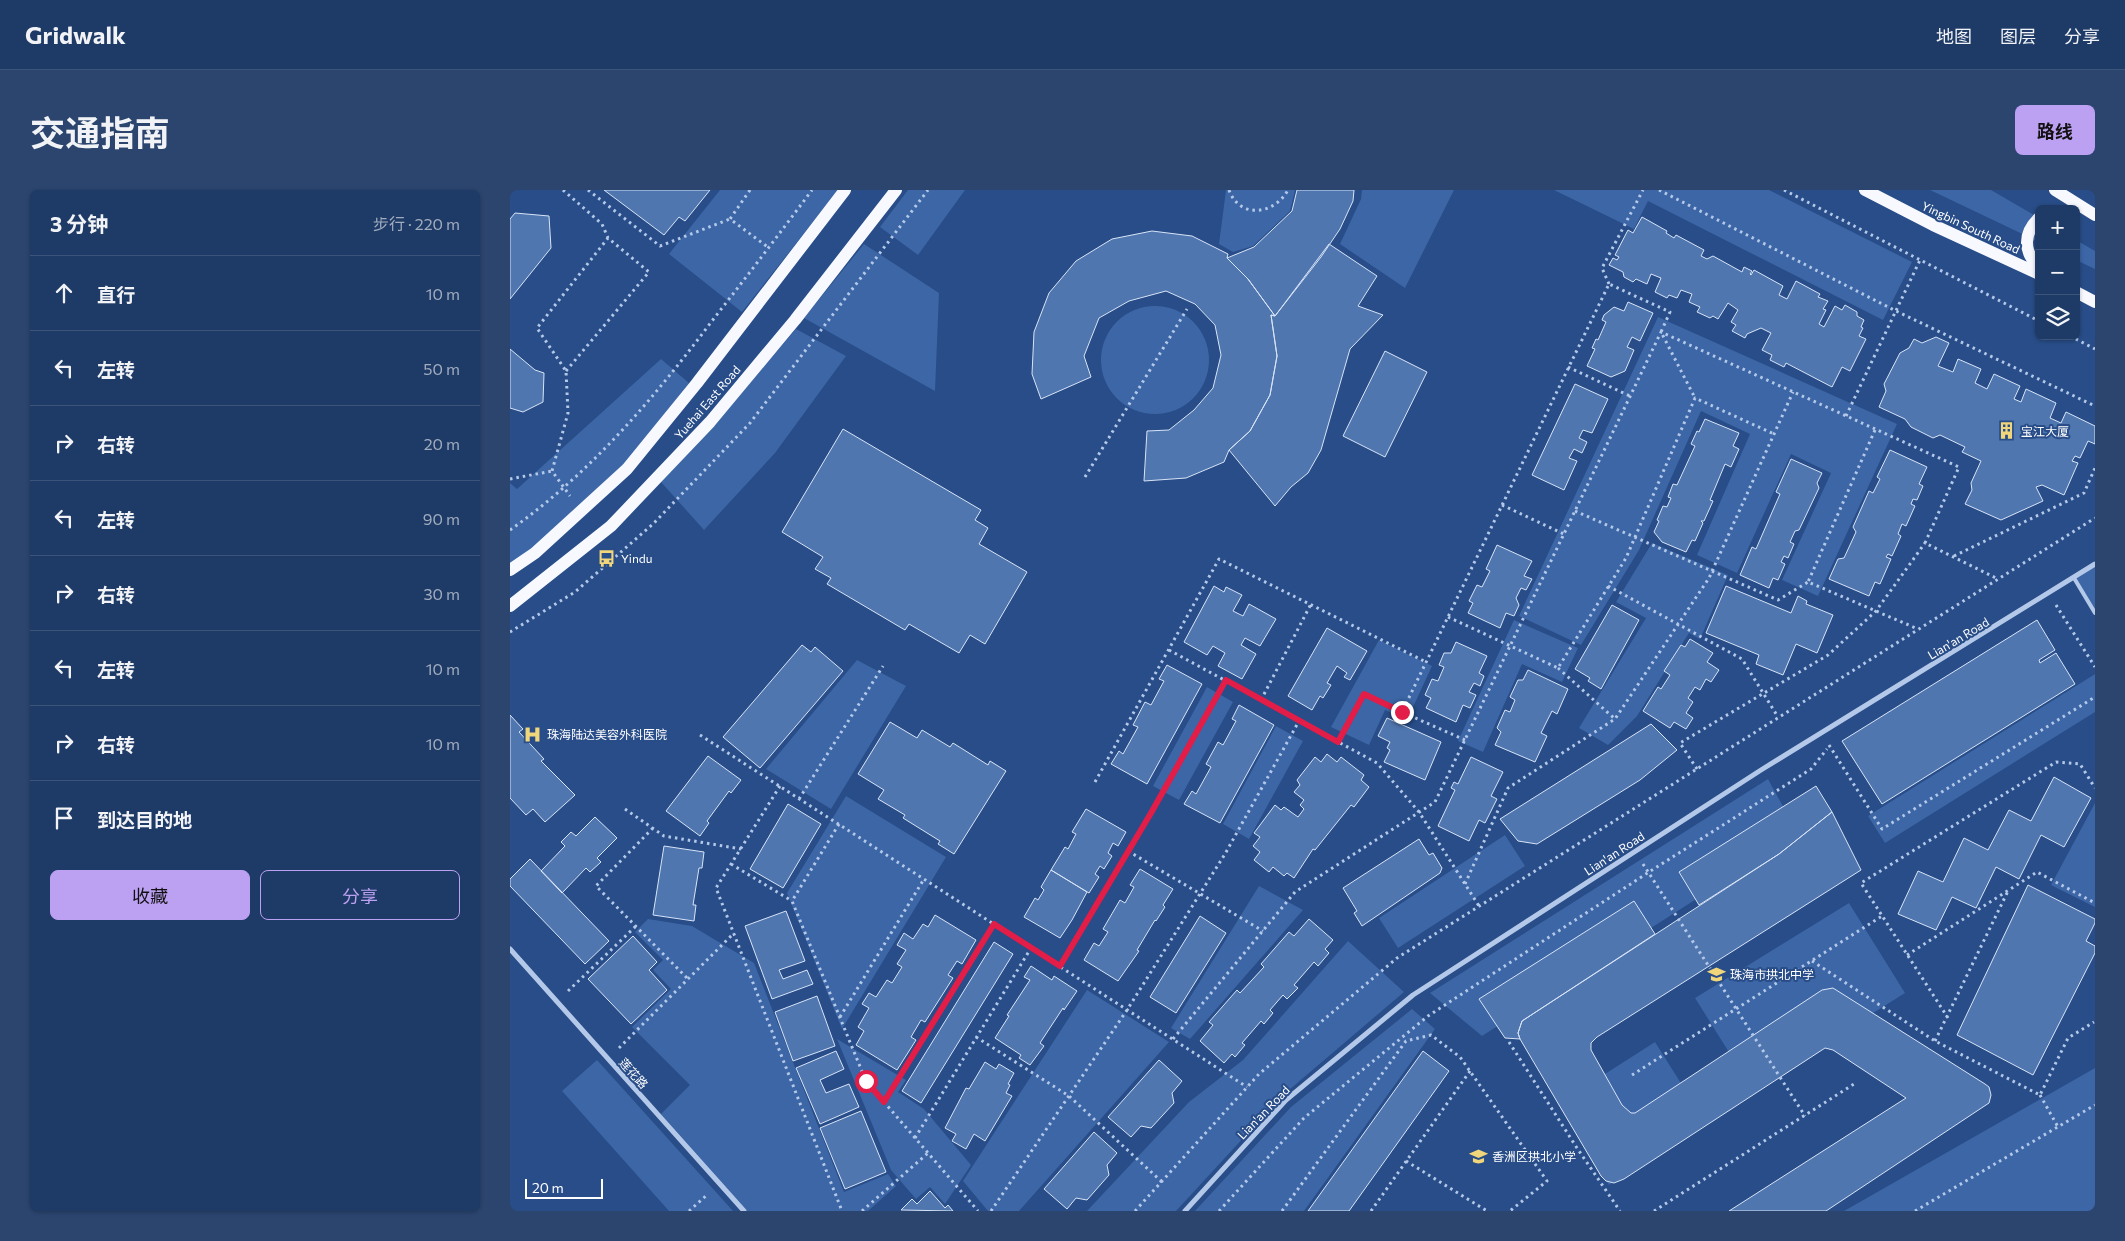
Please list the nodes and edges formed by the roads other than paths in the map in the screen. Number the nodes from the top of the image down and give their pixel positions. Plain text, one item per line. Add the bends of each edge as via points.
1 (845, 190) edge
2 (896, 190) edge
3 (1865, 190) edge
4 (2055, 190) edge
5 (2080, 213) edge
6 (2095, 216) edge
7 (2035, 221) edge
8 (2035, 262) edge
9 (2035, 272) edge
10 (2080, 294) edge
11 (2095, 302) edge
12 (2095, 564) edge
13 (510, 570) edge
14 (2074, 578) junction
15 (510, 606) edge
16 (2095, 613) edge
17 (510, 949) edge
18 (744, 1211) edge
19 (1185, 1211) edge

1 - 13 main road, Yuehai East Road via 627,469 536,553
2 - 15 main road, Yuehai East Road via 795,320 710,422 611,526
3 - 9 main road, Yingbin South Road
4 - 6 main road
5 - 6 main road
7 - 8 main road via 2026,240 2028,253
10 - 11 main road
12 - 14 street, Lian'an Road
14 - 16 lane
14 - 19 street, Lian'an Road via 1822,733 1413,995 1286,1100
17 - 18 street, 莲花路

